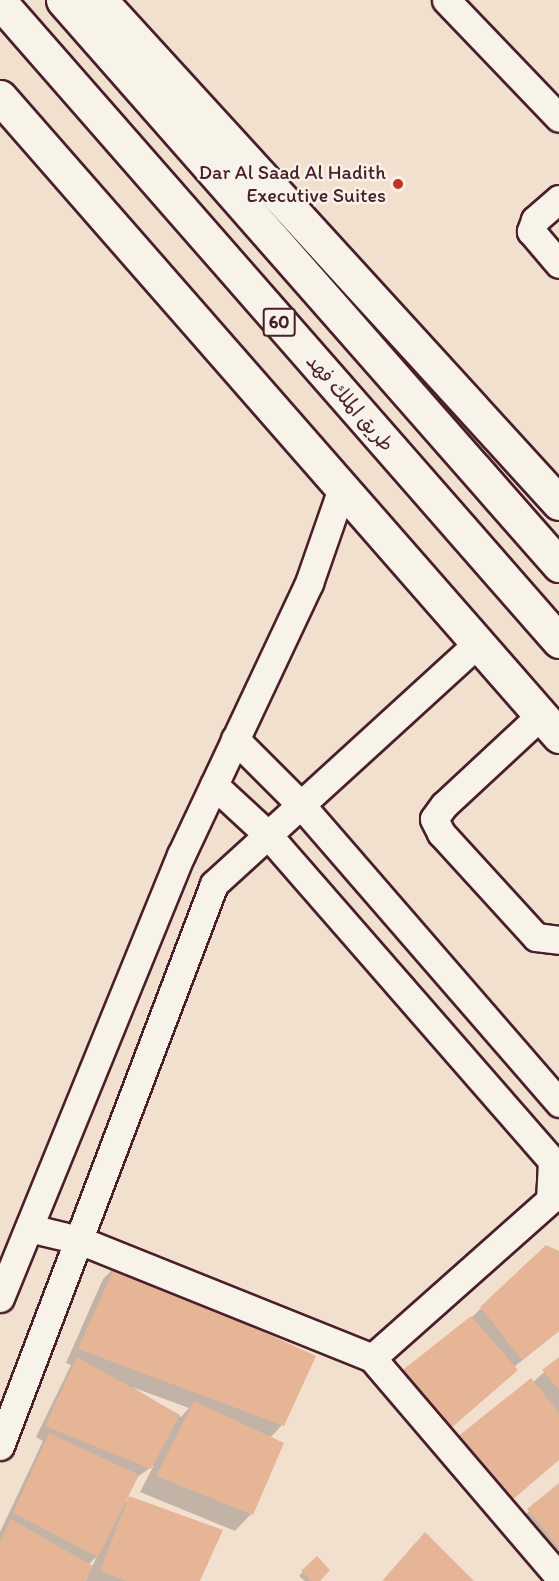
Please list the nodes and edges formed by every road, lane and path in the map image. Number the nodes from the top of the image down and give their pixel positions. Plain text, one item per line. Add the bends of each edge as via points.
1 (63, 0) edge
2 (100, 0) edge
3 (447, 0) edge
4 (0, 2) edge
5 (0, 97) edge
6 (197, 103) junction
7 (559, 118) edge
8 (167, 120) junction
9 (559, 199) edge
10 (559, 264) edge
11 (341, 491) junction
12 (559, 503) edge
13 (559, 565) edge
14 (559, 641) edge
15 (478, 643) junction
16 (550, 726) edge
17 (235, 739) junction
18 (214, 785) junction
19 (302, 806) junction
20 (268, 835) junction
21 (559, 940) edge
22 (559, 1103) edge
23 (556, 1165) edge
24 (24, 1239) junction
25 (79, 1240) junction
26 (0, 1269) edge
27 (0, 1298) edge
28 (372, 1358) junction
29 (0, 1446) edge
30 (559, 1577) edge

1 - 8 main road, 60
2 - 6 main road
3 - 7 street
4 - 14 main road, طريق الملك فهد / 60
5 - 11 main road
6 - 8 street
6 - 12 main road
8 - 13 main road, 60
9 - 10 street via 535,220 531,231
11 - 15 main road
11 - 17 street via 309,583
15 - 16 main road
15 - 19 street
16 - 21 street via 444,805 434,819 441,833 536,937
17 - 18 street
17 - 19 street
18 - 20 street
18 - 24 street via 181,855
19 - 20 street
19 - 22 street
20 - 23 street
20 - 25 street via 214,884
23 - 28 street via 550,1200
24 - 25 street
24 - 26 street
24 - 27 street
25 - 28 street
25 - 29 street
28 - 30 street

